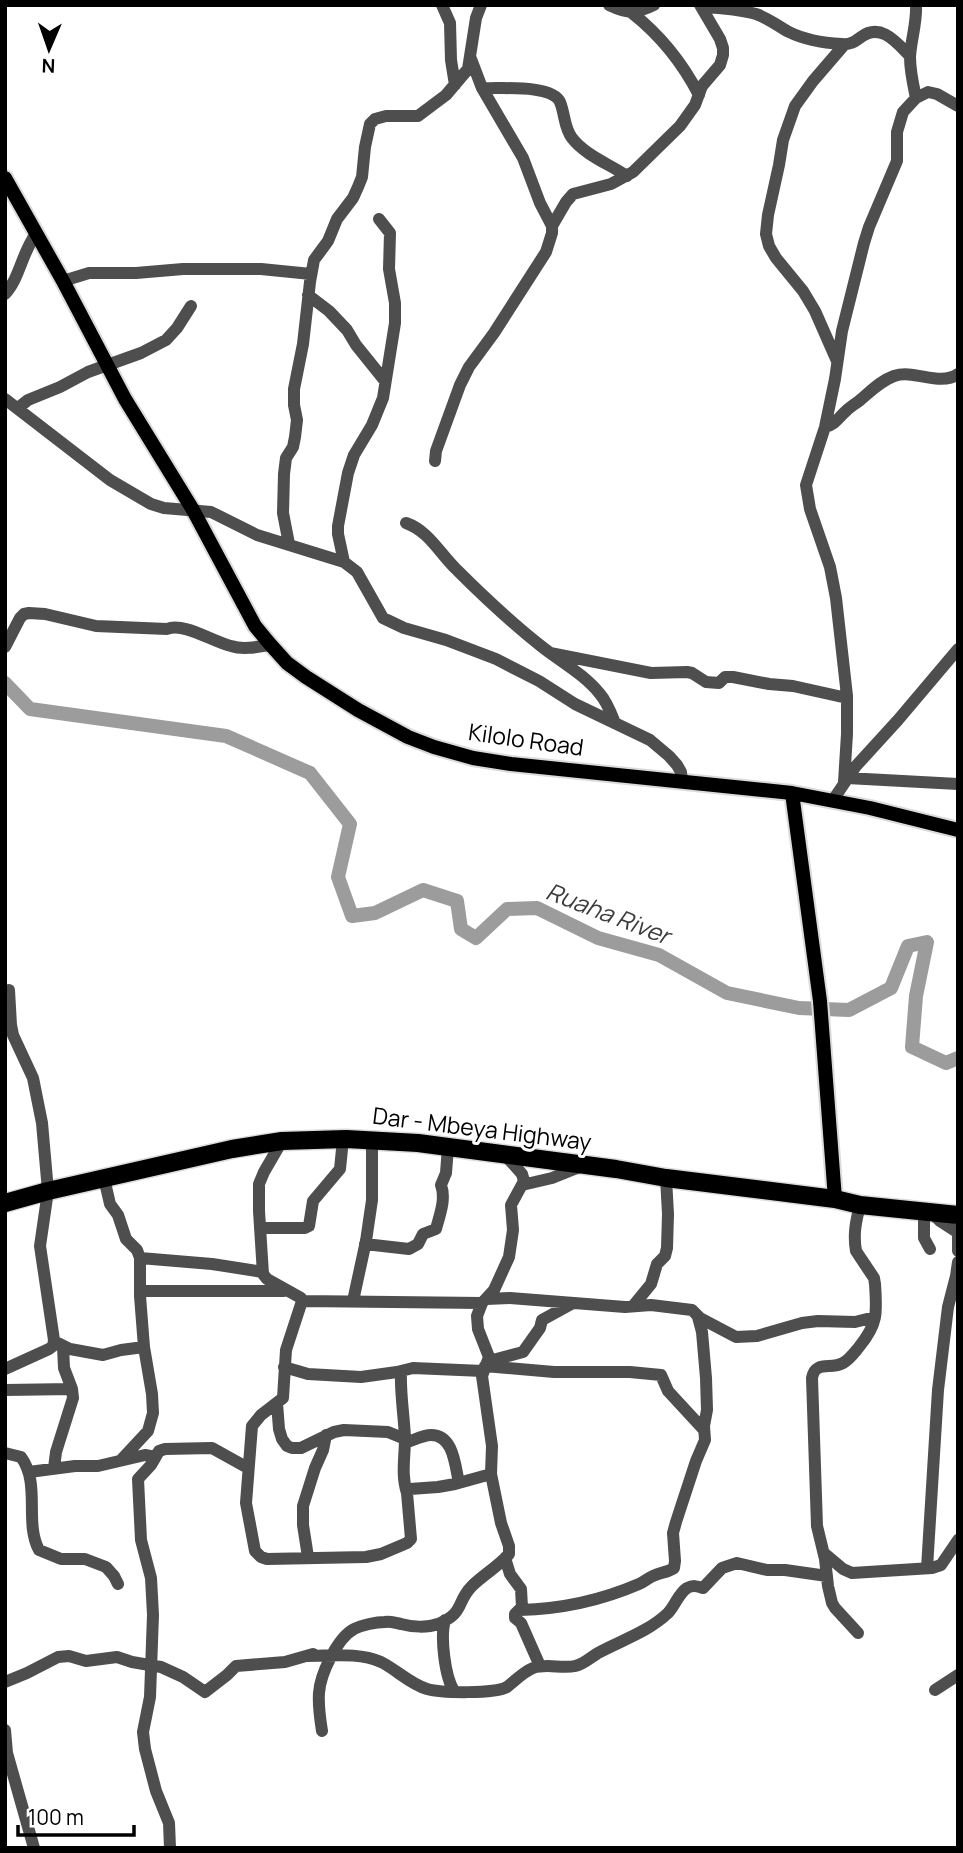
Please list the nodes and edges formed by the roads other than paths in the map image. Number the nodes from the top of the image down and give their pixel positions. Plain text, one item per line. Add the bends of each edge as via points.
1 (442, 5) edge
2 (481, 5) edge
3 (609, 5) edge
4 (654, 5) edge
5 (916, 5) edge
6 (701, 6) edge
7 (632, 13) junction
8 (844, 45) junction
9 (910, 56) junction
10 (471, 58) junction
11 (455, 85) junction
12 (481, 88) junction
13 (699, 95) junction
14 (916, 98) junction
15 (958, 106) edge
16 (627, 176) junction
17 (5, 178) edge
18 (379, 219) dead end
19 (552, 226) junction
20 (36, 233) junction
21 (311, 274) junction
22 (64, 281) junction
23 (5, 294) edge
24 (308, 295) junction
25 (191, 306) dead end
26 (838, 361) junction
27 (107, 364) junction
28 (958, 374) edge
29 (385, 381) junction
30 (5, 398) edge
31 (18, 408) junction
32 (825, 427) junction
33 (435, 461) dead end
34 (192, 510) junction
35 (406, 523) dead end
36 (289, 544) junction
37 (344, 562) junction
38 (270, 645) junction
39 (5, 647) edge
40 (958, 649) edge
41 (550, 653) junction
42 (847, 698) junction
43 (615, 723) junction
44 (846, 780) junction
45 (682, 782) junction
46 (958, 784) edge
47 (792, 793) junction
48 (832, 800) junction
49 (958, 830) edge
50 (9, 990) dead end
51 (342, 1139) junction
52 (372, 1139) junction
53 (282, 1141) junction
54 (448, 1147) junction
55 (506, 1155) junction
56 (583, 1165) junction
57 (104, 1178) junction
58 (666, 1178) junction
59 (522, 1185) junction
60 (48, 1191) junction
61 (835, 1199) junction
62 (5, 1203) edge
63 (860, 1205) junction
64 (928, 1212) junction
65 (958, 1215) edge
66 (260, 1228) junction
67 (958, 1232) edge
68 (365, 1244) junction
69 (930, 1249) dead end
70 (958, 1251) edge
71 (140, 1258) junction
72 (958, 1262) edge
73 (263, 1272) junction
74 (140, 1291) junction
75 (288, 1291) junction
76 (302, 1301) junction
77 (353, 1301) junction
78 (484, 1301) junction
79 (573, 1303) junction
80 (633, 1306) junction
81 (698, 1317) junction
82 (875, 1317) junction
83 (59, 1344) junction
84 (145, 1347) junction
85 (486, 1366) junction
86 (284, 1367) junction
87 (5, 1369) edge
88 (401, 1371) junction
89 (72, 1389) junction
90 (5, 1390) edge
91 (277, 1404) junction
92 (704, 1430) junction
93 (326, 1435) junction
94 (405, 1441) junction
95 (5, 1453) edge
96 (155, 1457) junction
97 (121, 1460) junction
98 (54, 1468) junction
99 (248, 1468) junction
100 (29, 1472) junction
101 (491, 1474) junction
102 (459, 1483) junction
103 (407, 1493) junction
104 (958, 1540) edge
105 (824, 1552) junction
106 (308, 1558) junction
107 (505, 1558) junction
108 (927, 1568) junction
109 (827, 1576) junction
110 (118, 1584) dead end
111 (520, 1611) junction
112 (444, 1620) junction
113 (858, 1633) dead end
114 (335, 1651) junction
115 (151, 1664) junction
116 (540, 1667) junction
117 (958, 1675) edge
118 (5, 1682) edge
119 (935, 1690) dead end
120 (454, 1691) junction
121 (5, 1730) edge
122 (322, 1731) dead end
123 (34, 1848) edge
124 (170, 1848) edge

1 - 11 street via 450,23
2 - 10 street
3 - 7 street
4 - 7 street
5 - 9 street
6 - 8 street via 757,15 798,36
6 - 13 street via 720,39 723,55
7 - 13 street via 658,36
8 - 9 street via 878,31
8 - 26 street via 795,106 783,140 766,234 776,258 816,311
9 - 14 street
10 - 11 street
10 - 12 street
11 - 21 street via 418,116 386,116 370,124 362,177 314,260
12 - 16 street via 550,92 560,103 574,141
12 - 19 street via 523,158
13 - 16 street via 680,126
14 - 15 street via 928,92
14 - 26 street via 903,112 897,132 897,161 864,243
16 - 19 street via 573,194
17 - 20 main road, Kilolo Road
18 - 29 street via 390,233 388,269 395,303
19 - 33 street via 546,252 460,384
20 - 22 main road, Kilolo Road
20 - 23 street
21 - 22 street via 183,269 89,273
21 - 24 street
22 - 27 main road, Kilolo Road
24 - 29 street via 342,324
24 - 36 street via 295,389 295,437 284,474 283,513
25 - 27 street via 166,340
26 - 32 street
27 - 31 street
27 - 34 main road, Kilolo Road
28 - 32 street via 938,379 896,375
29 - 37 street via 378,412 348,473 338,526
30 - 31 street
31 - 34 street via 138,497 158,507
32 - 42 street via 806,485 836,598
34 - 36 street via 211,512 244,530
34 - 38 main road, Kilolo Road
35 - 41 street via 421,530 456,570
36 - 37 street
37 - 43 street via 357,572 383,618 496,659
38 - 39 street via 237,648 176,627 96,626 36,612 20,618
38 - 45 main road, Kilolo Road via 287,663 358,710 434,747 511,764
40 - 44 street
41 - 42 street via 651,673 687,672 711,684 733,677
41 - 43 street via 602,696
42 - 44 street
43 - 45 street via 669,756 681,772
44 - 46 street
44 - 48 street
45 - 47 main road, Kilolo Road
47 - 48 main road, Kilolo Road
47 - 61 main road via 820,1001
48 - 49 main road, Kilolo Road
50 - 60 street via 13,1035 37,1096
51 - 52 highway, Dar - Mbeya Highway
51 - 53 highway, Dar - Mbeya Highway
51 - 66 street via 340,1169 313,1201 309,1226
52 - 54 highway, Dar - Mbeya Highway
52 - 68 street via 372,1200
53 - 57 highway, Dar - Mbeya Highway
53 - 66 street via 260,1180
54 - 55 highway, Dar - Mbeya Highway
54 - 68 street via 436,1229 423,1234 409,1249
55 - 56 highway, Dar - Mbeya Highway
55 - 59 street via 522,1174
56 - 58 highway, Dar - Mbeya Highway
56 - 59 street
57 - 60 highway, Dar - Mbeya Highway
57 - 71 street via 110,1204
58 - 61 highway, Dar - Mbeya Highway
58 - 80 street via 665,1256 657,1264 652,1284
59 - 78 street via 511,1205 509,1257
60 - 62 highway, Dar - Mbeya Highway
60 - 83 street via 40,1241
61 - 63 highway, Dar - Mbeya Highway
63 - 64 highway, Dar - Mbeya Highway
63 - 82 street via 855,1246 874,1279
64 - 65 highway, Dar - Mbeya Highway
64 - 67 street
64 - 69 street via 924,1238
66 - 73 street
67 - 70 street
68 - 77 street
71 - 73 street
71 - 74 street
72 - 108 street via 938,1390
73 - 75 street
74 - 75 street
74 - 84 street
75 - 76 street
76 - 77 street
76 - 86 street
77 - 78 street
78 - 79 street via 510,1298
78 - 85 street via 477,1316 489,1355
79 - 80 street
79 - 85 street via 542,1320 523,1352
80 - 81 street via 692,1310
81 - 82 street via 736,1337 802,1323
81 - 92 street via 706,1378
82 - 105 street via 870,1333 850,1358 813,1371 817,1527
83 - 84 street via 103,1355
83 - 87 street
83 - 89 street
84 - 97 street via 152,1421 143,1438
85 - 88 street
85 - 92 street via 661,1375 667,1389
85 - 101 street via 482,1379 492,1446
86 - 88 street via 308,1374 361,1377
86 - 91 street via 283,1398
88 - 94 street
89 - 90 street
89 - 98 street
91 - 93 street via 279,1429 287,1446 301,1448
91 - 99 street via 252,1425
92 - 111 street via 705,1440 673,1534 674,1569 571,1605
93 - 94 street via 352,1430 392,1433
93 - 106 street via 303,1506
94 - 102 street via 428,1435 445,1439
94 - 103 street
95 - 100 street via 21,1457
96 - 97 street
96 - 99 street via 165,1449 209,1448
96 - 115 street via 138,1479 141,1540 151,1578
97 - 98 street
98 - 100 street
99 - 106 street via 246,1503 255,1551 267,1559
100 - 110 street via 33,1536 39,1550 106,1567
101 - 102 street
101 - 107 street via 509,1546
102 - 103 street via 412,1488
103 - 106 street via 411,1537 407,1543 373,1556
104 - 108 street via 941,1565
105 - 108 street via 852,1573
105 - 109 street
107 - 111 street via 509,1574 522,1592
107 - 112 street via 473,1584 457,1613
109 - 113 street via 835,1608
109 - 116 street via 729,1565 705,1586 688,1588 671,1610 639,1634 580,1665
111 - 116 street via 515,1618
112 - 114 street via 429,1626 387,1621 355,1628
112 - 120 street via 448,1678
114 - 115 street via 236,1666 205,1692
114 - 120 street via 380,1662 427,1689
114 - 122 street via 319,1691
115 - 118 street via 117,1657 86,1661 62,1656
115 - 124 street via 143,1732 156,1791 169,1824
116 - 120 street via 505,1688
117 - 119 street
121 - 123 street via 7,1753

